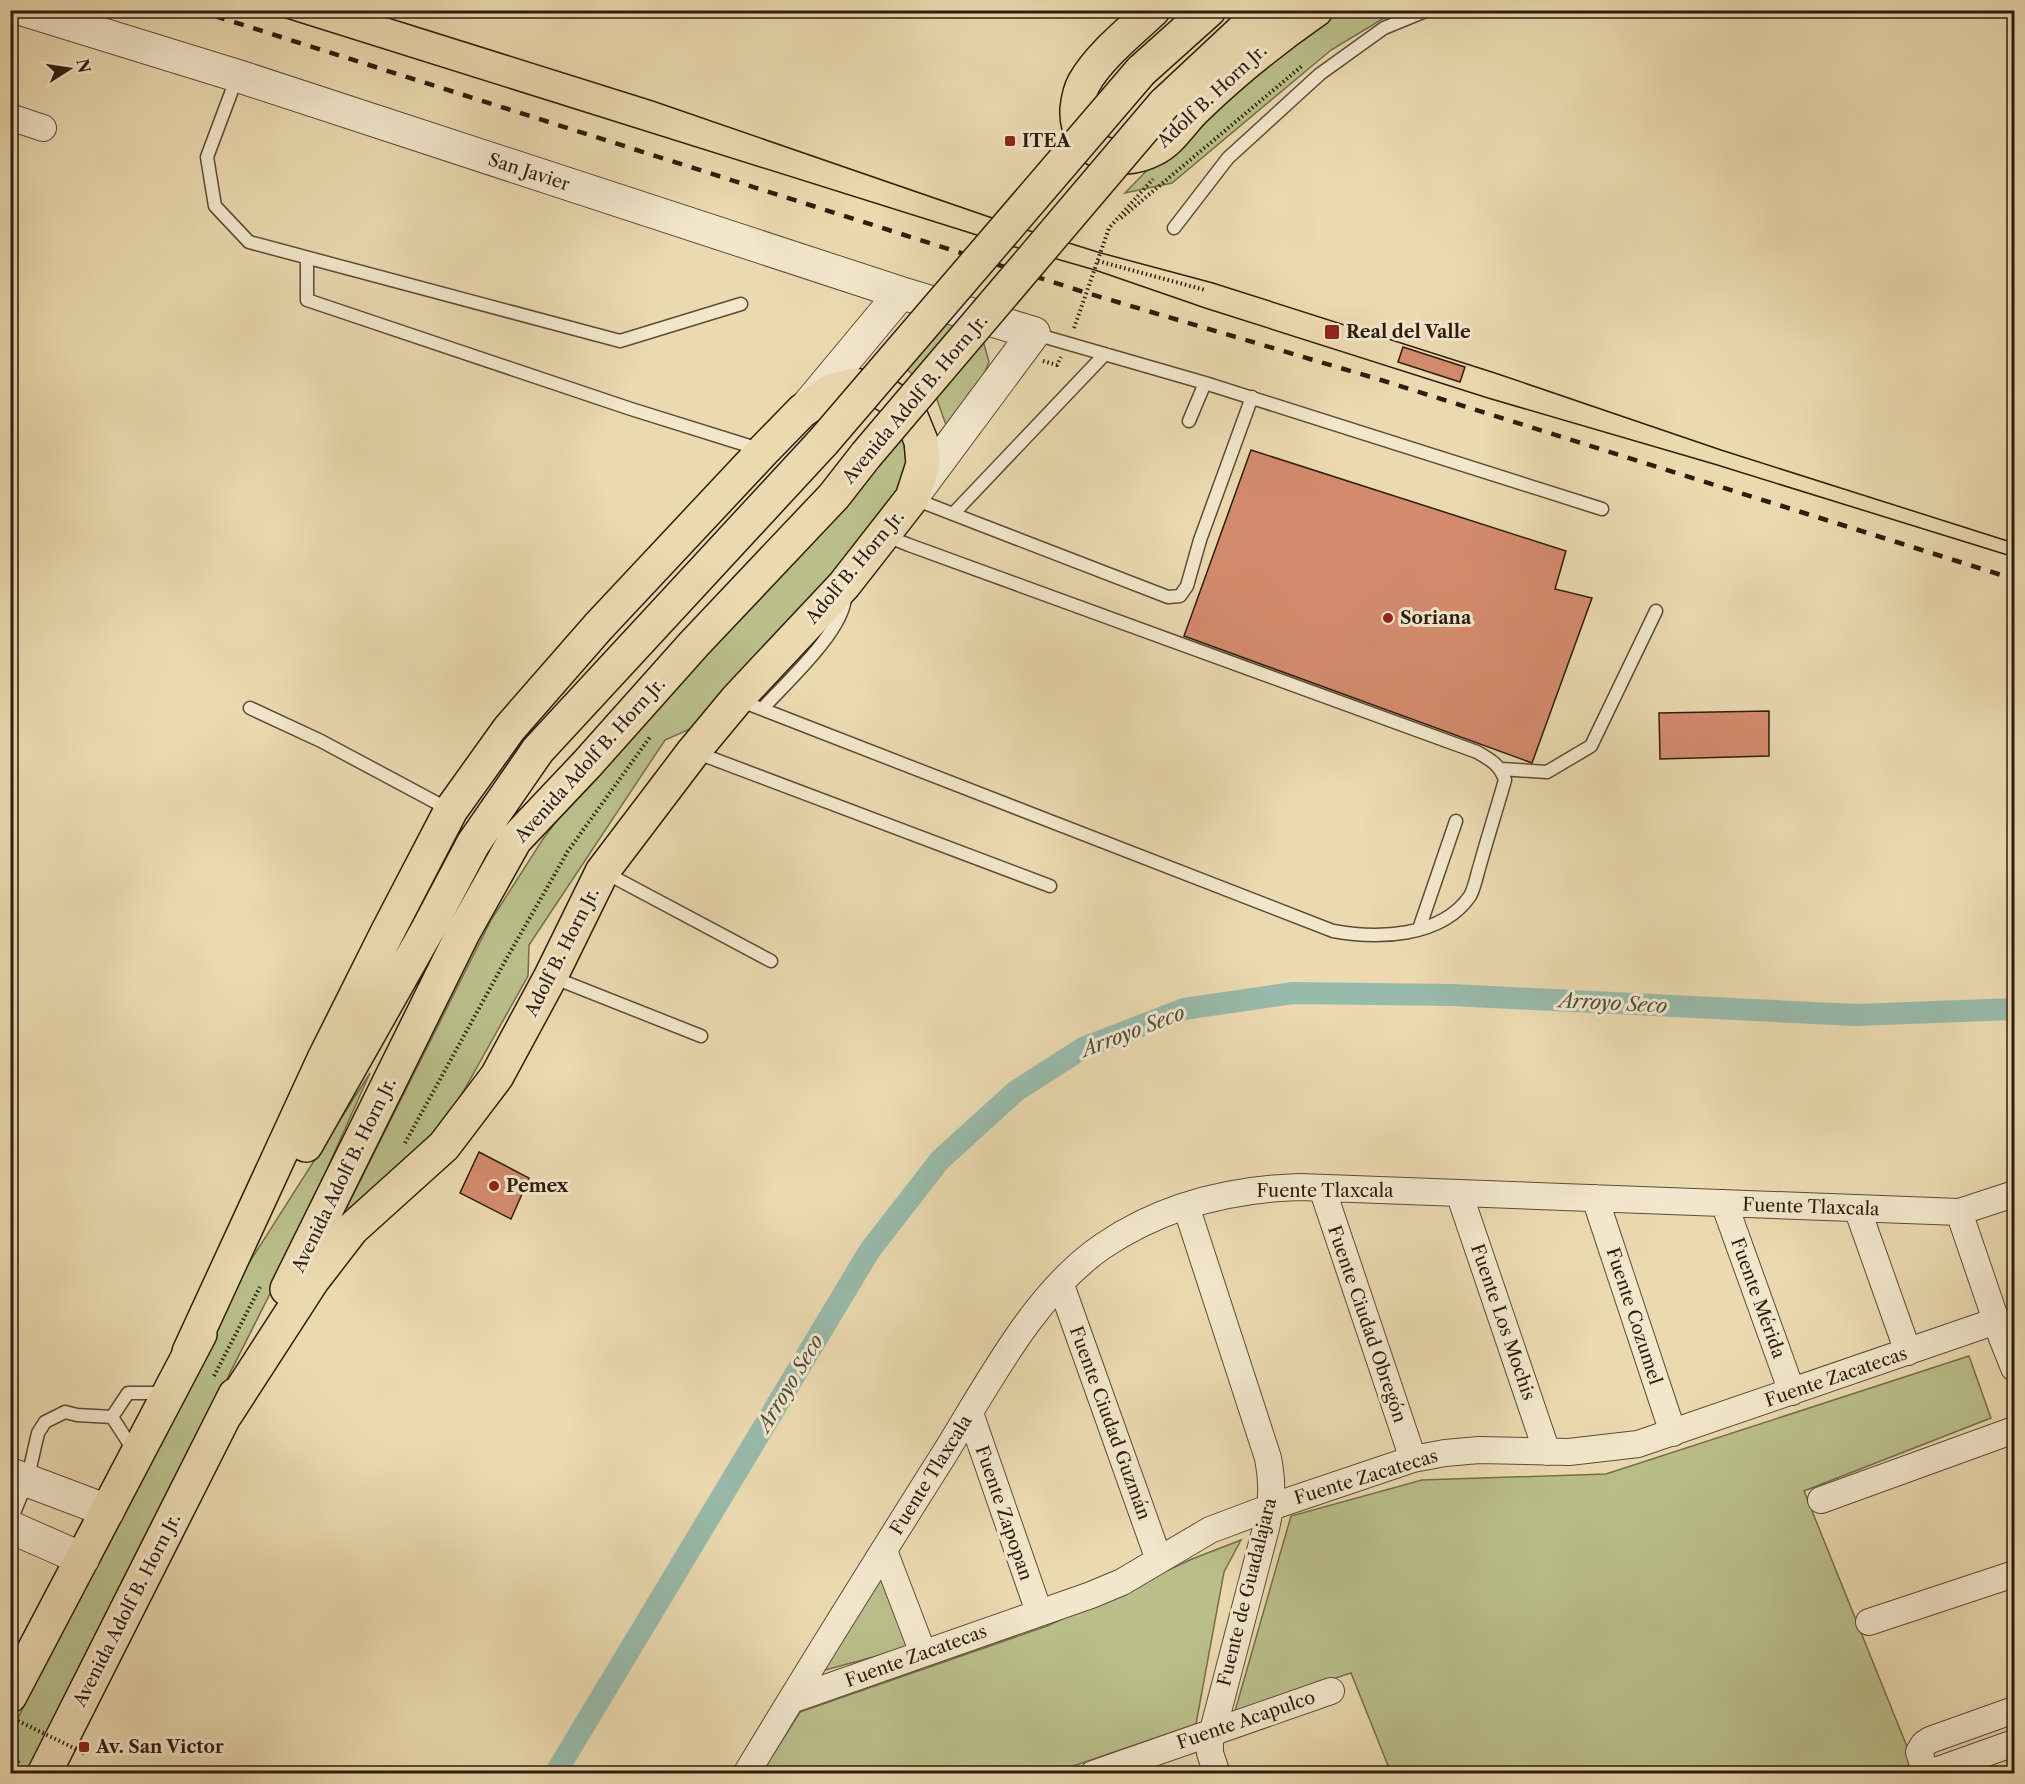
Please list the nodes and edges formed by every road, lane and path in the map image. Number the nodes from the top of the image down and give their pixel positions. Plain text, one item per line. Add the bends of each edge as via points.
1 (24, 10) edge
2 (1153, 10) edge
3 (1209, 10) edge
4 (1267, 10) edge
5 (1316, 10) edge
6 (1428, 10) edge
7 (1304, 64) dead end
8 (237, 76) junction
9 (10, 117) edge
10 (43, 128) dead end
11 (1109, 228) dead end
12 (1174, 228) dead end
13 (307, 258) junction
14 (1098, 261) dead end
15 (1205, 290) dead end
16 (901, 293) junction
17 (741, 304) dead end
18 (1034, 333) junction
19 (1105, 354) junction
20 (1205, 382) junction
21 (1252, 398) junction
22 (802, 411) junction
23 (1189, 421) dead end
24 (763, 450) junction
25 (912, 498) junction
26 (1602, 509) dead end
27 (953, 514) junction
28 (883, 534) junction
29 (1656, 611) dead end
30 (750, 704) junction
31 (250, 708) dead end
32 (693, 752) junction
33 (1501, 769) junction
34 (451, 810) junction
35 (1456, 821) dead end
36 (602, 872) junction
37 (1050, 886) dead end
38 (1419, 929) junction
39 (771, 961) dead end
40 (551, 976) junction
41 (701, 1036) dead end
42 (1322, 1188) junction
43 (1459, 1193) junction
44 (2014, 1194) edge
45 (1595, 1198) junction
46 (1724, 1203) junction
47 (1186, 1206) junction
48 (1857, 1208) junction
49 (1959, 1212) junction
50 (1060, 1285) junction
51 (2004, 1331) edge
52 (189, 1352) junction
53 (1908, 1352) junction
54 (2014, 1368) edge
55 (1792, 1392) junction
56 (169, 1393) junction
57 (970, 1413) junction
58 (226, 1414) junction
59 (112, 1417) junction
60 (2014, 1430) edge
61 (1673, 1433) junction
62 (1547, 1452) junction
63 (137, 1456) junction
64 (1413, 1459) junction
65 (19, 1478) edge
66 (1821, 1500) dead end
67 (1271, 1507) junction
68 (108, 1511) junction
69 (10, 1525) edge
70 (884, 1551) junction
71 (83, 1559) junction
72 (1158, 1560) junction
73 (2014, 1574) edge
74 (1039, 1612) junction
75 (1869, 1622) dead end
76 (923, 1653) junction
77 (1331, 1691) dead end
78 (11, 1699) edge
79 (791, 1700) junction
80 (2014, 1710) edge
81 (1212, 1732) junction
82 (2014, 1743) edge
83 (86, 1754) dead end
84 (44, 1773) edge
85 (746, 1773) edge
86 (1093, 1773) edge
87 (1217, 1773) edge
88 (1927, 1773) edge

1 - 8 street, San Javier
2 - 5 main road, Adolf B. Horn Jr. via 1083,84 1077,120 1082,136 1107,156 1122,159 1156,149 1195,108 1272,41
3 - 52 main road, Avenida Adolf B. Horn Jr., bridge via 1141,71 824,442 538,750 473,844
4 - 58 main road, Avenida Adolf B. Horn Jr., bridge via 1164,104 834,496 515,840 463,933
6 - 12 lane via 1384,28 1320,74 1228,159
7 - 11 path
8 - 13 lane via 207,157 215,206 249,242
8 - 16 street, San Javier
9 - 10 street
13 - 17 lane via 620,341
13 - 24 lane via 307,300 631,410
14 - 15 path
16 - 18 street, San Javier
16 - 22 street, Adolf B. Horn Jr.
18 - 19 lane
18 - 25 street, Adolf B. Horn Jr.
19 - 20 lane
19 - 27 lane
20 - 21 lane
20 - 23 lane
21 - 26 lane
21 - 27 lane via 1187,586 1180,596 1168,597
22 - 24 main road, Adolf B. Horn Jr.
22 - 25 main road, Adolf B. Horn Jr. via 833,390 855,385 878,390 897,402 912,419 921,441 923,464
24 - 34 main road, Adolf B. Horn Jr. via 516,720
25 - 27 lane
25 - 28 main road, Adolf B. Horn Jr.
28 - 30 main road, Adolf B. Horn Jr.
28 - 33 lane via 1477,752
29 - 33 lane via 1591,746 1547,772
30 - 32 main road, Adolf B. Horn Jr.
30 - 38 lane via 1333,931 1372,935
31 - 34 lane
32 - 36 main road, Adolf B. Horn Jr.
32 - 37 lane
33 - 38 lane via 1505,780 1471,894 1447,917
34 - 52 main road, Adolf B. Horn Jr. via 324,1059
35 - 38 lane
36 - 39 lane
36 - 40 main road, Adolf B. Horn Jr.
40 - 41 lane
40 - 58 main road, Adolf B. Horn Jr. via 497,1076 444,1146 352,1229 312,1281
42 - 43 street, Fuente Tlaxcala
42 - 47 street, Fuente Tlaxcala via 1257,1190
42 - 64 street, Fuente Ciudad Obregón
43 - 45 street, Fuente Tlaxcala
43 - 62 street, Fuente Los Mochis
44 - 49 street, Fuente Tlaxcala
45 - 46 street, Fuente Tlaxcala
45 - 61 street, Fuente Cozumel
46 - 48 street, Fuente Tlaxcala
46 - 55 street, Fuente Mérida
47 - 50 street, Fuente Tlaxcala via 1103,1246
47 - 67 street, Fuente de Guadalajara via 1268,1458
48 - 49 street, Fuente Tlaxcala
48 - 53 street
49 - 51 street
50 - 57 street, Fuente Tlaxcala via 1019,1335
50 - 72 street, Fuente Ciudad Guzmán
51 - 53 street, Fuente Zacatecas
51 - 54 street
52 - 56 main road, Avenida Adolf B. Horn Jr.
53 - 55 street, Fuente Zacatecas
55 - 61 street, Fuente Zacatecas
56 - 59 lane via 128,1393
56 - 63 main road, Avenida Adolf B. Horn Jr.
57 - 70 street, Fuente Tlaxcala
57 - 74 street, Fuente Zapopan
58 - 84 main road, Avenida Adolf B. Horn Jr.
59 - 63 lane
59 - 65 lane via 64,1412 45,1422
60 - 66 street
61 - 62 street, Fuente Zacatecas via 1638,1444
62 - 64 street, Fuente Zacatecas via 1479,1450
63 - 68 main road, Avenida Adolf B. Horn Jr.
64 - 67 street, Fuente Zacatecas
65 - 68 street
65 - 69 lane
67 - 72 street, Fuente Zacatecas via 1210,1530
67 - 81 street, Fuente de Guadalajara
68 - 71 main road, Avenida Adolf B. Horn Jr.
69 - 71 street
70 - 76 street
70 - 79 street, Fuente Tlaxcala
71 - 78 main road, Avenida Adolf B. Horn Jr.
72 - 74 street, Fuente Zacatecas via 1122,1582
73 - 75 street
74 - 76 street, Fuente Zacatecas
76 - 79 street, Fuente Zacatecas
77 - 81 street, Fuente Acapulco
78 - 83 path, bridge
79 - 85 street, Fuente Tlaxcala
80 - 88 street via 1924,1744 1919,1752
81 - 86 street, Fuente Acapulco
81 - 87 street, Fuente de Guadalajara via 1210,1754
82 - 88 street

